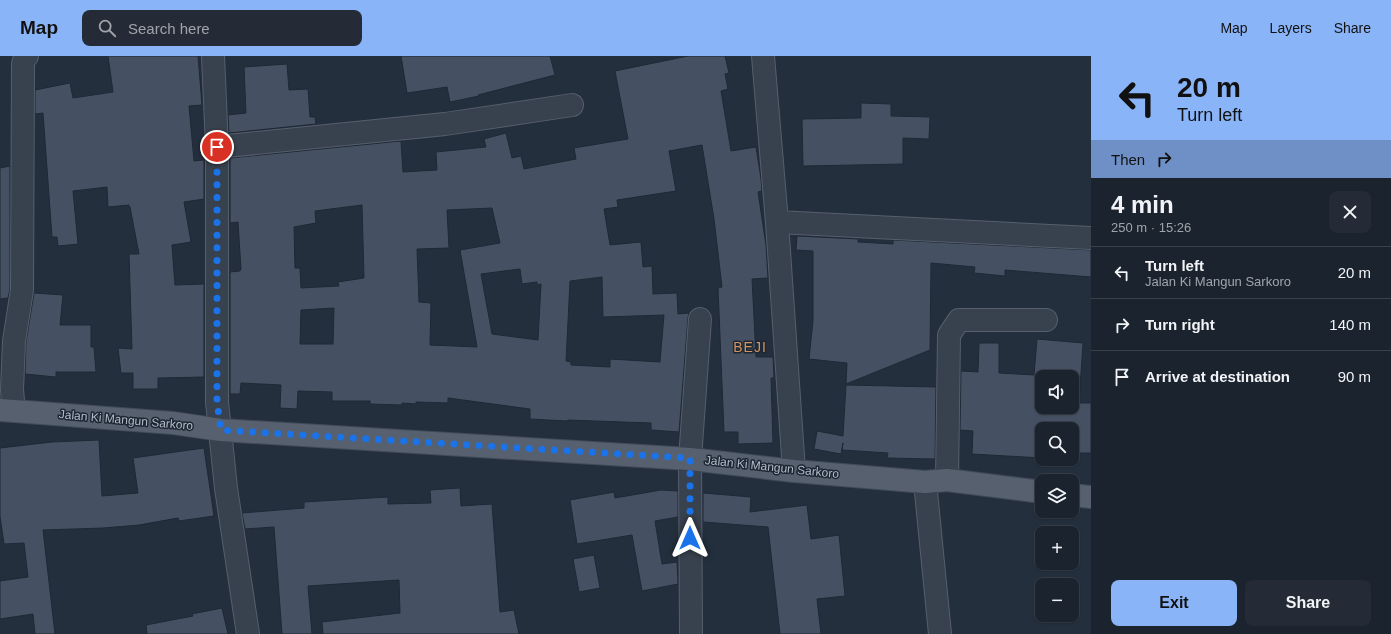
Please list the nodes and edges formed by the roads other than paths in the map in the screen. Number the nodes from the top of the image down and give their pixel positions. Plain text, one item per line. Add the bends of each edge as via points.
1 (27, 56) edge
2 (213, 56) edge
3 (763, 56) edge
4 (572, 105) dead end
5 (217, 147) junction
6 (777, 222) junction
7 (1091, 238) edge
8 (700, 319) dead end
9 (1046, 320) dead end
10 (7, 411) edge
11 (221, 430) junction
12 (690, 458) junction
13 (794, 471) junction
14 (947, 480) junction
15 (925, 482) junction
16 (1035, 491) edge
17 (1079, 496) edge
18 (1091, 497) edge
19 (248, 634) edge
20 (691, 634) edge
21 (940, 634) edge

1 - 10 street via 23,64 22,290 14,341 12,390
2 - 5 street
3 - 6 street
4 - 5 street via 445,124
5 - 11 street via 217,402
6 - 7 street
6 - 13 street
8 - 12 street
9 - 14 street via 959,320 949,335
10 - 11 main road, Jalan Ki Mangun Sarkoro via 173,422
11 - 12 main road, Jalan Ki Mangun Sarkoro
11 - 19 street via 226,488
12 - 13 main road, Jalan Ki Mangun Sarkoro
12 - 20 street
13 - 15 main road, Jalan Ki Mangun Sarkoro
14 - 15 main road, Jalan Ki Mangun Sarkoro
14 - 16 main road, Jalan Ki Mangun Sarkoro
15 - 21 street
17 - 18 main road

